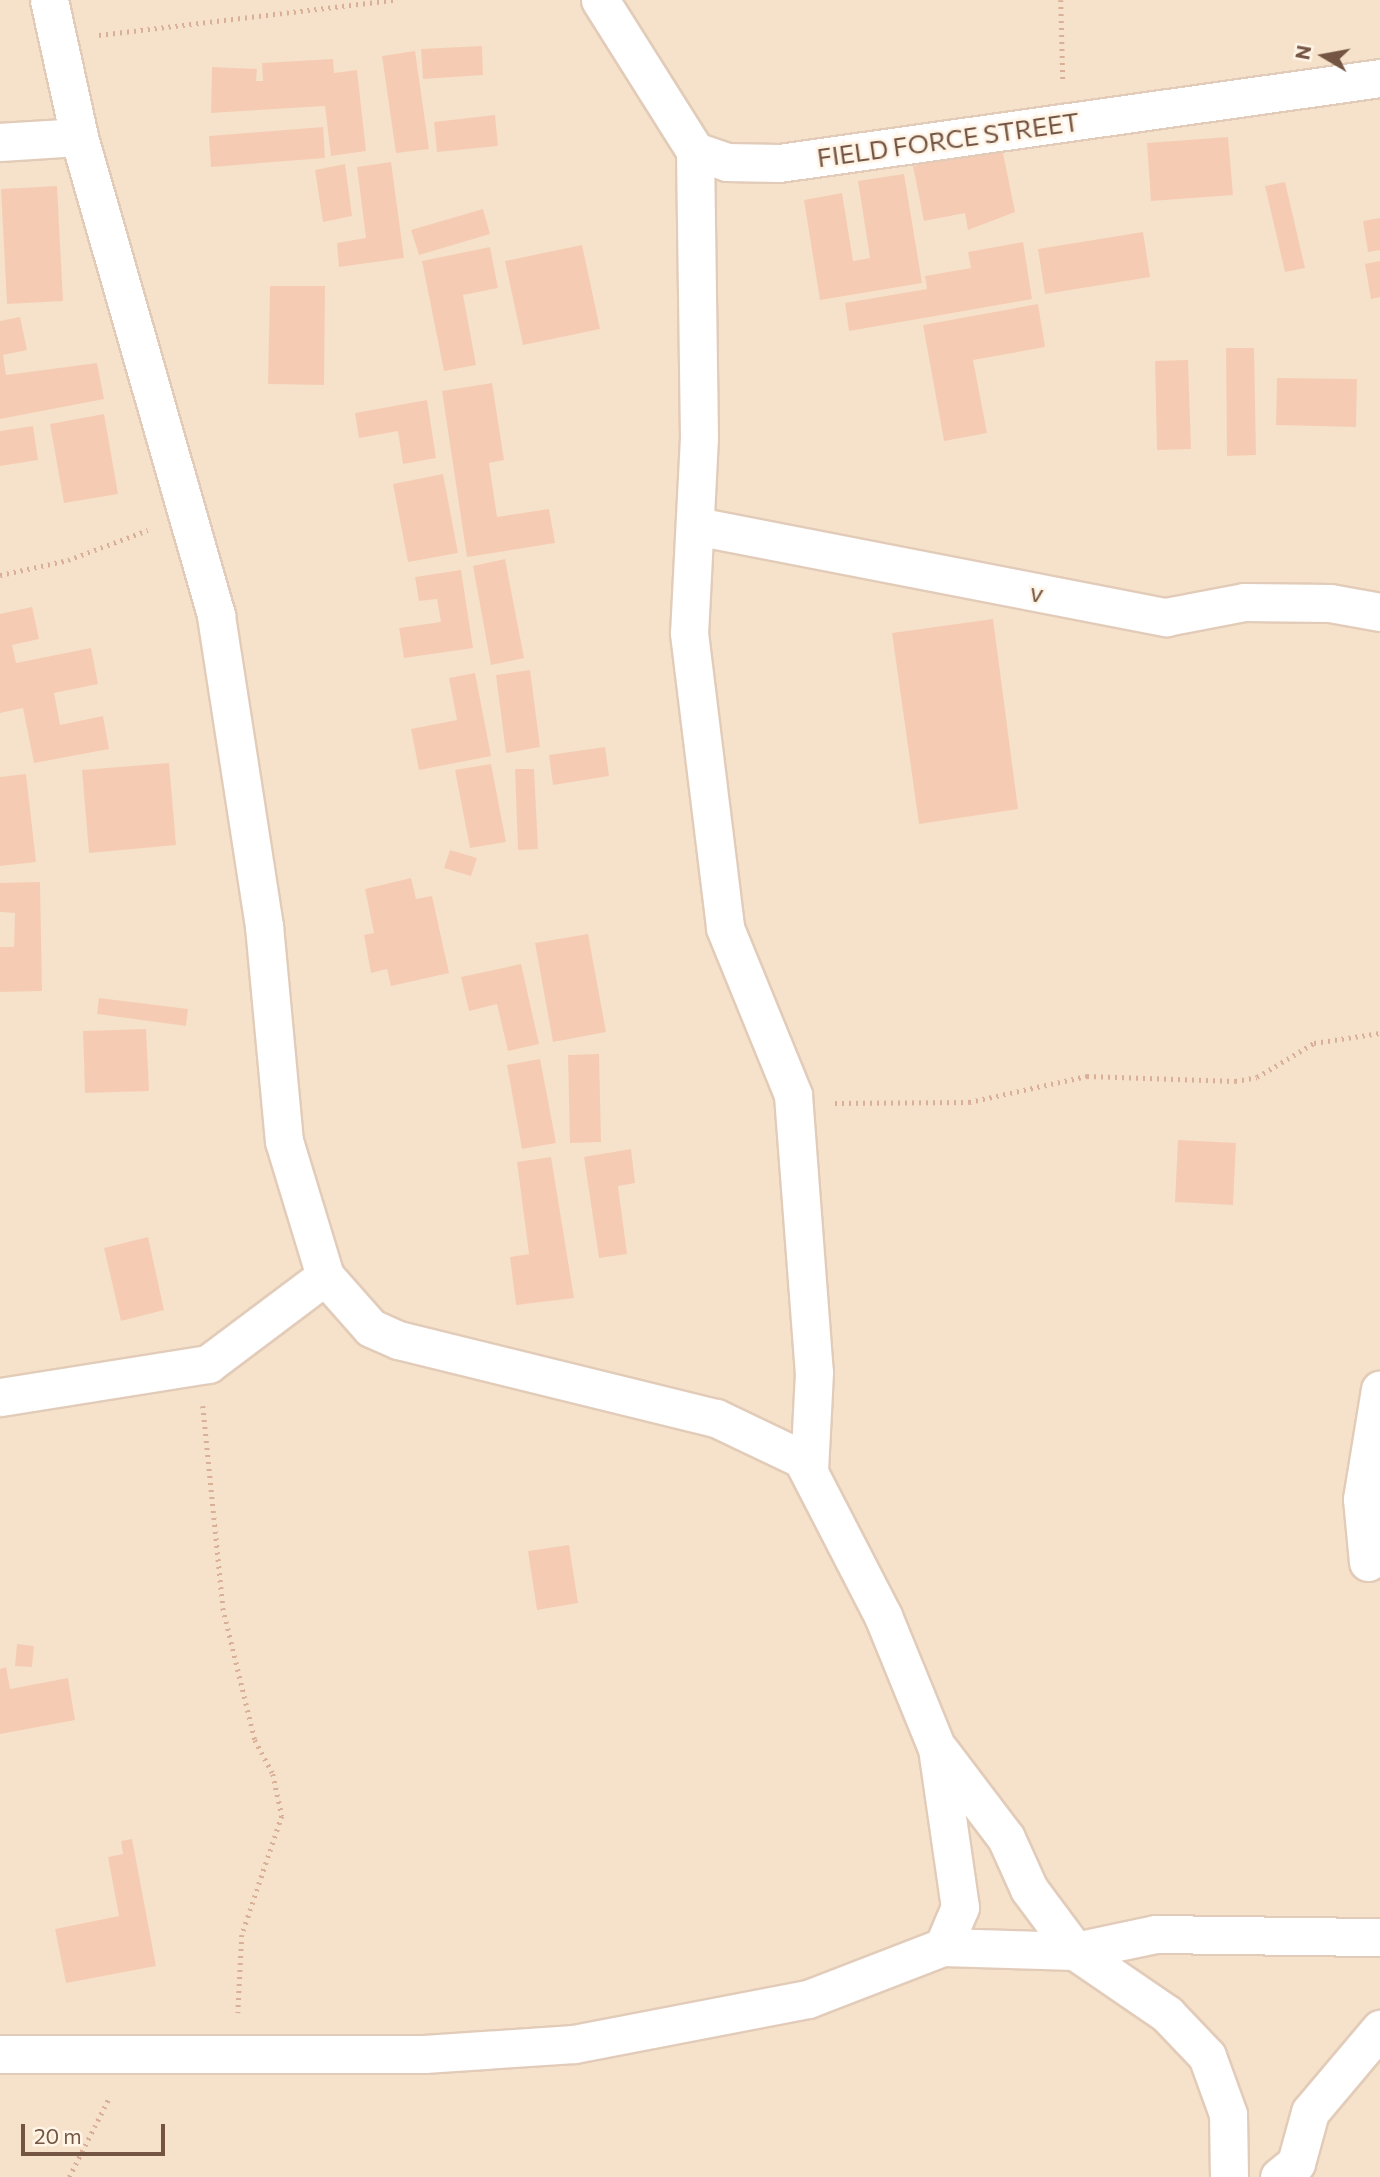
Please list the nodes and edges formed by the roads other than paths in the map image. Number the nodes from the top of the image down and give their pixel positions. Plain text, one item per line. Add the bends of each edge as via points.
1 (48, 0) edge
2 (600, 0) edge
3 (1380, 78) edge
4 (79, 137) junction
5 (0, 142) edge
6 (695, 151) junction
7 (695, 526) junction
8 (1380, 612) edge
9 (325, 1276) junction
10 (1380, 1389) edge
11 (0, 1397) edge
12 (809, 1471) junction
13 (1367, 1562) dead end
14 (937, 1748) junction
15 (1380, 1937) edge
16 (943, 1947) junction
17 (1074, 1951) junction
18 (1380, 2029) edge
19 (0, 2054) edge
20 (1229, 2177) edge
21 (1279, 2177) edge

1 - 4 street
2 - 6 street
3 - 6 street, FIELD FORCE STREET via 779,163 727,162
4 - 5 street
4 - 9 street via 216,615 264,926 284,1140
6 - 7 street
7 - 8 street, v via 1166,617 1244,602 1330,603
7 - 12 street via 689,633 725,928 793,1095 814,1372
9 - 11 street via 208,1364
9 - 12 street via 371,1328 398,1340 716,1418 761,1434 802,1459
10 - 13 street via 1362,1499
12 - 14 street via 883,1616
14 - 16 street via 960,1907
14 - 17 street via 1006,1838 1029,1889
15 - 17 street via 1156,1934
16 - 17 street
16 - 19 street via 808,1998 574,2044 238,2056
17 - 20 street via 1167,2014 1207,2056 1228,2114
18 - 21 street via 1310,2112 1296,2163

